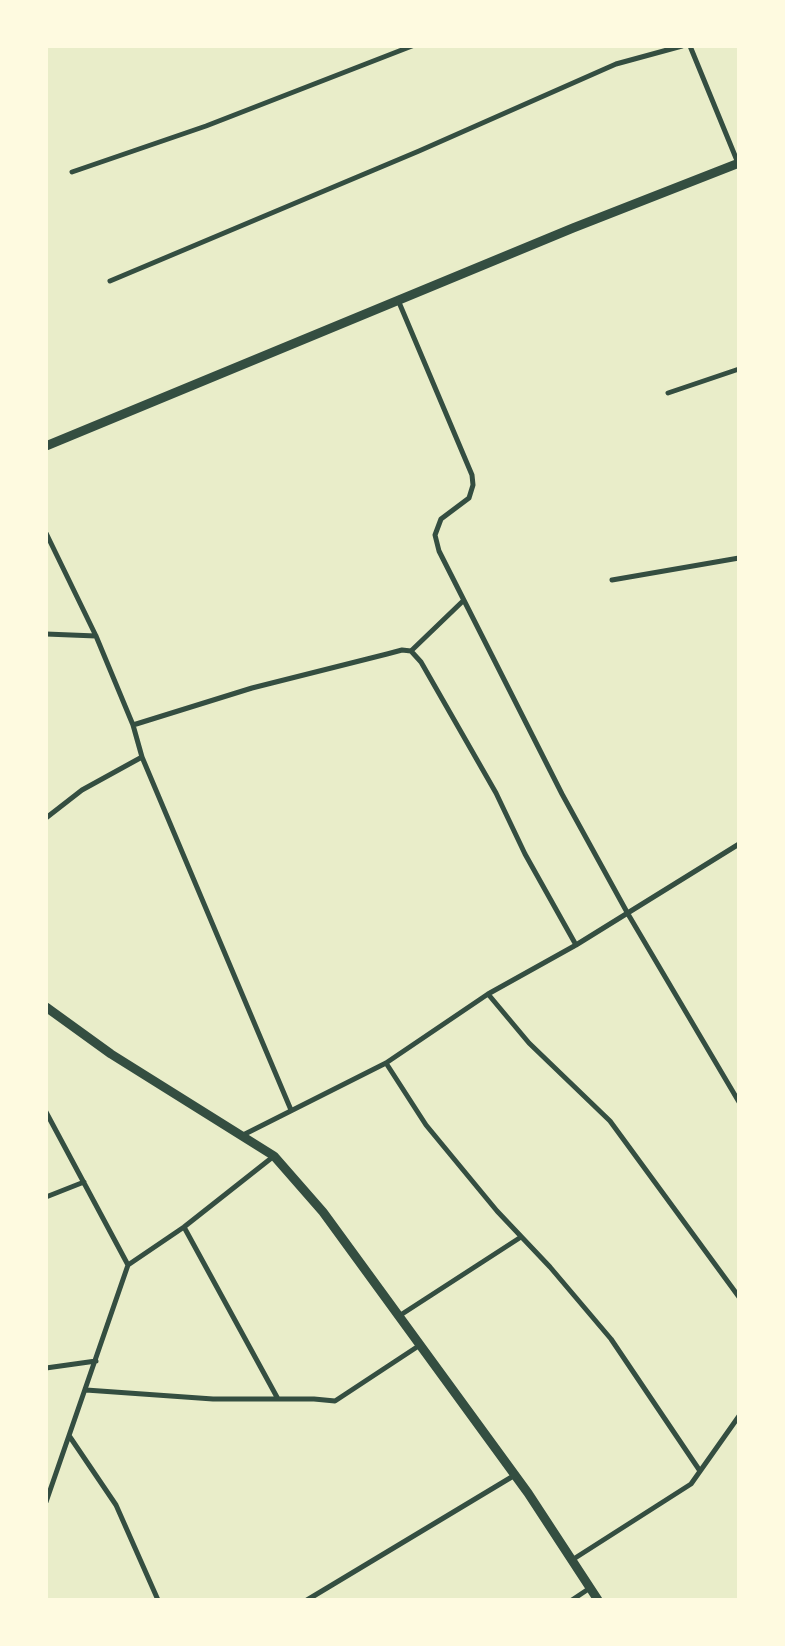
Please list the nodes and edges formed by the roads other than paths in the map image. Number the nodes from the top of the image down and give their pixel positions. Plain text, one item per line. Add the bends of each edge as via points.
1 (412, 46) edge
2 (682, 46) edge
3 (690, 46) edge
4 (738, 163) edge
5 (72, 172) dead end
6 (110, 282) dead end
7 (398, 300) junction
8 (739, 369) edge
9 (668, 393) dead end
10 (46, 446) edge
11 (46, 533) edge
12 (739, 558) edge
13 (612, 580) dead end
14 (464, 600) junction
15 (46, 634) edge
16 (96, 636) junction
17 (412, 651) junction
18 (133, 725) junction
19 (142, 757) junction
20 (46, 818) edge
21 (739, 844) edge
22 (628, 914) junction
23 (576, 945) junction
24 (488, 994) junction
25 (46, 1007) edge
26 (386, 1063) junction
27 (739, 1102) edge
28 (291, 1110) junction
29 (46, 1112) edge
30 (243, 1135) junction
31 (274, 1156) junction
32 (84, 1182) junction
33 (46, 1197) edge
34 (184, 1227) junction
35 (522, 1237) junction
36 (128, 1265) junction
37 (739, 1297) edge
38 (399, 1316) junction
39 (420, 1345) junction
40 (96, 1361) junction
41 (46, 1368) edge
42 (86, 1390) junction
43 (278, 1399) junction
44 (739, 1416) edge
45 (70, 1437) junction
46 (700, 1471) junction
47 (515, 1475) junction
48 (46, 1502) edge
49 (572, 1560) junction
50 (590, 1588) junction
51 (158, 1600) edge
52 (307, 1600) edge
53 (572, 1600) edge
54 (598, 1600) edge

1 - 5 street via 206,126
2 - 6 street via 616,64
3 - 4 street
4 - 7 street
7 - 10 street
7 - 14 street via 472,475 469,498 441,519 435,535 439,552
8 - 9 street
11 - 16 street
12 - 13 street
14 - 17 street
14 - 22 street via 562,794
15 - 16 street
16 - 18 street
17 - 18 street via 402,650 252,688
17 - 23 street via 496,793 525,854
18 - 19 street
19 - 20 street via 82,790
19 - 28 street
21 - 22 street
22 - 23 street
22 - 27 street
23 - 24 street
24 - 26 street
24 - 37 street via 529,1043 610,1121
25 - 30 street via 111,1054
26 - 28 street
26 - 35 street via 426,1125
28 - 30 street
29 - 32 street
30 - 31 street
31 - 34 street
31 - 38 street via 323,1212
32 - 33 street
32 - 36 street
34 - 36 street
34 - 43 street
35 - 38 street
35 - 46 street via 611,1339
36 - 40 street
38 - 39 street
39 - 43 street via 335,1401
39 - 47 street
40 - 41 street
40 - 42 street
42 - 43 street via 213,1399
42 - 45 street
44 - 46 street
45 - 48 street
45 - 51 street via 116,1505
46 - 49 street via 691,1484
47 - 49 street
47 - 52 street
49 - 50 street
50 - 53 street
50 - 54 street

